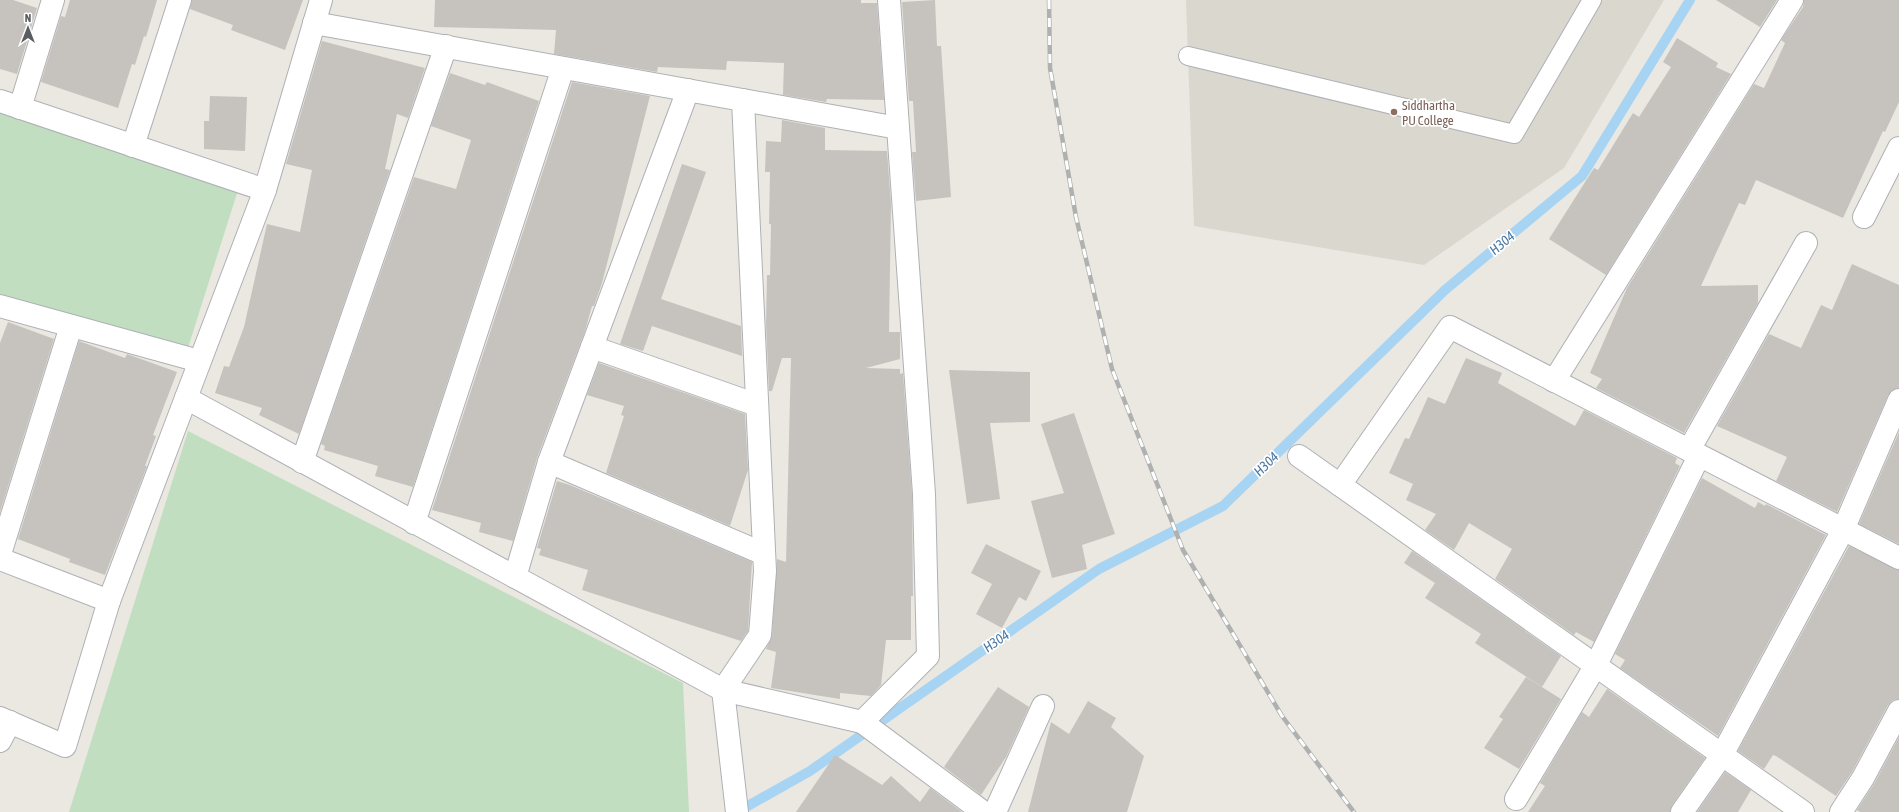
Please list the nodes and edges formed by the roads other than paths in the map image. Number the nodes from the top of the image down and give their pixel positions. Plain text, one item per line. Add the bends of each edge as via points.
1 (53, 0) edge
2 (180, 0) edge
3 (321, 0) edge
4 (889, 0) edge
5 (1592, 0) edge
6 (1792, 0) edge
7 (314, 23) junction
8 (446, 46) junction
9 (1188, 56) dead end
10 (562, 68) junction
11 (688, 90) junction
12 (743, 100) junction
13 (0, 101) edge
14 (20, 108) junction
15 (898, 128) junction
16 (134, 146) junction
17 (1899, 148) edge
18 (265, 190) junction
19 (1864, 217) dead end
20 (1806, 243) dead end
21 (0, 306) edge
22 (71, 326) junction
23 (592, 347) junction
24 (199, 362) junction
25 (1554, 381) junction
26 (186, 398) junction
27 (1899, 400) edge
28 (757, 405) junction
29 (1694, 453) junction
30 (1299, 456) dead end
31 (302, 462) junction
32 (549, 462) junction
33 (1340, 485) junction
34 (414, 523) junction
35 (1843, 530) junction
36 (0, 554) edge
37 (764, 554) junction
38 (1899, 558) edge
39 (0, 559) edge
40 (515, 577) junction
41 (109, 601) junction
42 (1596, 665) junction
43 (723, 690) junction
44 (1043, 706) dead end
45 (1899, 711) edge
46 (5, 720) edge
47 (863, 723) junction
48 (0, 741) edge
49 (1722, 755) junction
50 (1516, 799) dead end
51 (736, 804) edge
52 (983, 812) edge
53 (995, 812) edge
54 (1682, 812) edge
55 (1803, 812) edge
56 (1841, 812) edge

1 - 14 street
2 - 16 street
3 - 7 street
4 - 15 street
5 - 9 lane via 1514,134
6 - 25 street
7 - 8 street
7 - 18 street
8 - 10 street
8 - 31 street
10 - 11 street
10 - 34 street
11 - 12 street
11 - 23 street
12 - 15 street
12 - 28 street
13 - 14 street
14 - 16 street
15 - 47 street via 924,494 928,656
16 - 18 street
17 - 19 street
18 - 24 street
20 - 29 street
21 - 22 street
22 - 24 street
22 - 36 street
23 - 28 street
23 - 32 street
24 - 26 street
25 - 29 street
25 - 33 street via 1450,327
26 - 31 street
26 - 41 street
27 - 35 street
28 - 37 street
29 - 35 street
29 - 42 street
30 - 33 street
31 - 34 street
32 - 37 street
32 - 40 street
33 - 42 street
34 - 40 street
35 - 38 street
35 - 49 street
37 - 43 street via 760,635
39 - 41 street
40 - 43 street
41 - 46 street via 65,746
42 - 49 street
42 - 50 street
43 - 47 street
43 - 51 street
44 - 53 street
45 - 56 street via 1863,778
46 - 48 street
47 - 52 street
49 - 54 street
49 - 55 street

